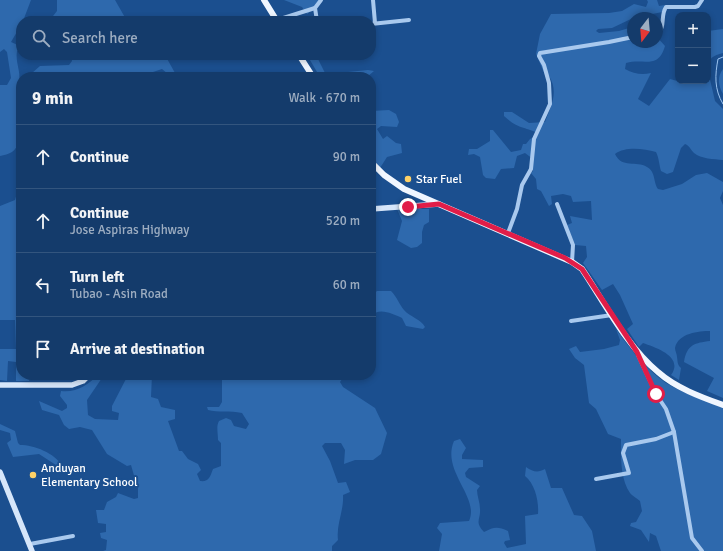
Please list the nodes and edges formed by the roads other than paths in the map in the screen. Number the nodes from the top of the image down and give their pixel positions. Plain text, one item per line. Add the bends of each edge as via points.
1 (264, 0) edge
2 (320, 0) edge
3 (373, 0) edge
4 (702, 0) edge
5 (315, 8) junction
6 (274, 16) edge
7 (292, 16) edge
8 (316, 16) edge
9 (373, 16) edge
10 (409, 20) dead end
11 (376, 24) edge
12 (663, 26) edge
13 (627, 38) edge
14 (302, 60) edge
15 (310, 72) edge
16 (376, 167) edge
17 (439, 204) junction
18 (557, 204) dead end
19 (376, 209) edge
20 (508, 233) junction
21 (572, 262) junction
22 (612, 314) junction
23 (571, 321) dead end
24 (637, 352) junction
25 (84, 380) edge
26 (0, 385) edge
27 (723, 405) edge
28 (674, 432) junction
29 (0, 472) edge
30 (596, 479) dead end
31 (73, 536) dead end
32 (30, 544) junction
33 (32, 551) edge
34 (702, 551) edge

1 - 6 main road
2 - 5 street
3 - 9 street
4 - 12 street via 694,8 666,8
5 - 7 street
5 - 8 street
10 - 11 street
13 - 20 street via 540,53 549,83 550,104 534,140 531,169 521,189
14 - 15 main road
16 - 17 main road via 399,186
17 - 19 main road
17 - 20 main road
18 - 21 street via 573,245
20 - 21 main road
21 - 22 main road via 582,269
22 - 23 street
22 - 24 main road
24 - 27 main road via 668,380
24 - 28 street via 656,394 666,409
25 - 26 main road via 72,385
28 - 30 street via 656,439 626,445 623,453 629,473
28 - 34 street via 692,538
29 - 32 main road
31 - 32 street
32 - 33 main road

